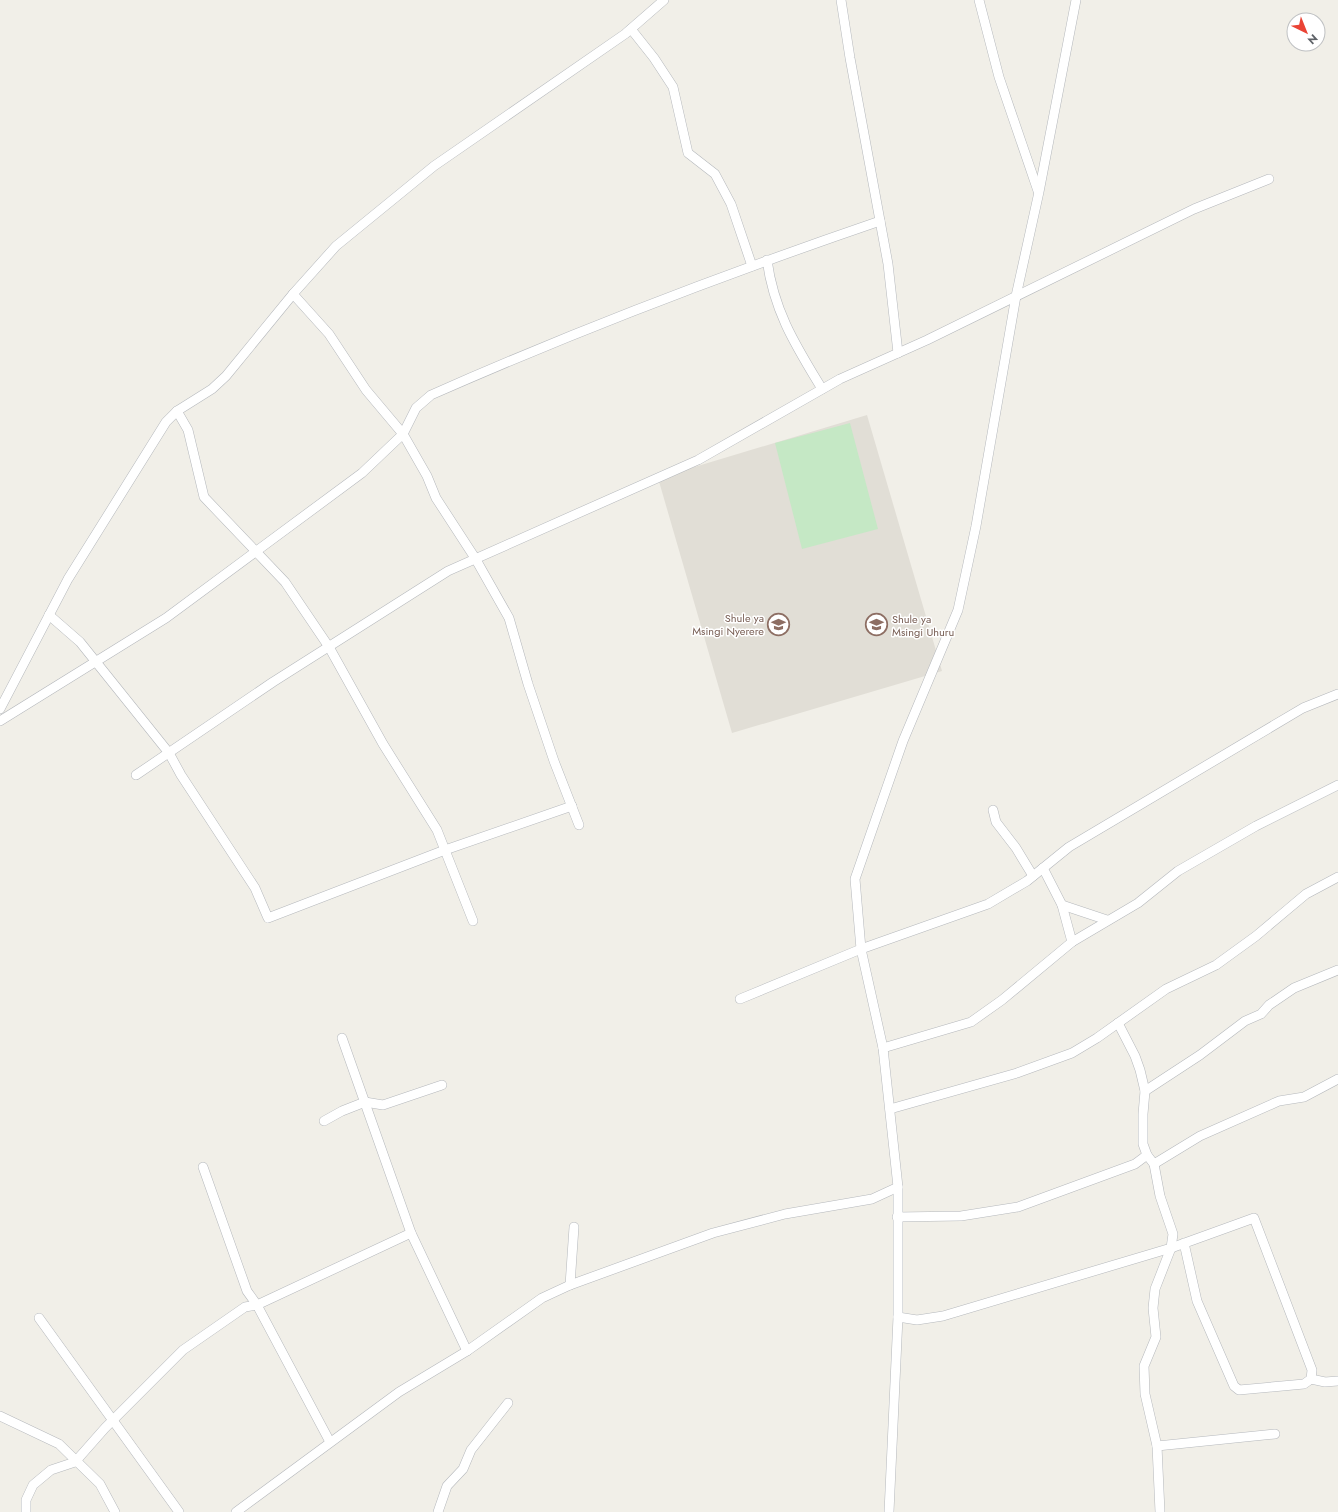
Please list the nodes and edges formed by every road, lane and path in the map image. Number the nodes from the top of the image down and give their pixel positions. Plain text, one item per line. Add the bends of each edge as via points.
1 (664, 0) edge
2 (842, 0) edge
3 (979, 0) edge
4 (1076, 0) edge
5 (631, 29) junction
6 (1268, 179) dead end
7 (1039, 192) junction
8 (880, 221) junction
9 (767, 260) junction
10 (752, 266) junction
11 (293, 294) junction
12 (1016, 296) junction
13 (898, 353) junction
14 (822, 389) junction
15 (177, 411) junction
16 (403, 434) junction
17 (256, 550) junction
18 (476, 558) junction
19 (49, 615) junction
20 (329, 648) junction
21 (95, 662) junction
22 (1338, 694) edge
23 (0, 709) edge
24 (0, 721) edge
25 (169, 753) junction
26 (136, 775) dead end
27 (1338, 784) edge
28 (572, 806) junction
29 (993, 810) dead end
30 (579, 825) dead end
31 (445, 850) junction
32 (1043, 868) junction
33 (1033, 876) junction
34 (1338, 877) edge
35 (1062, 905) junction
36 (1106, 920) junction
37 (473, 921) dead end
38 (1072, 942) junction
39 (862, 949) junction
40 (1338, 970) edge
41 (740, 999) dead end
42 (1118, 1023) junction
43 (342, 1038) dead end
44 (883, 1048) junction
45 (1338, 1079) edge
46 (442, 1085) dead end
47 (1145, 1091) junction
48 (365, 1102) junction
49 (890, 1109) junction
50 (324, 1121) dead end
51 (1147, 1155) junction
52 (1154, 1164) junction
53 (203, 1167) dead end
54 (898, 1187) junction
55 (897, 1217) junction
56 (574, 1227) dead end
57 (411, 1233) junction
58 (1184, 1243) junction
59 (1171, 1248) junction
60 (570, 1285) junction
61 (257, 1305) junction
62 (898, 1317) junction
63 (39, 1318) dead end
64 (467, 1351) junction
65 (1310, 1379) junction
66 (1338, 1381) edge
67 (508, 1403) dead end
68 (0, 1416) edge
69 (112, 1421) junction
70 (1274, 1434) dead end
71 (330, 1442) junction
72 (1157, 1446) junction
73 (76, 1462) junction
74 (26, 1512) edge
75 (115, 1512) edge
76 (179, 1512) edge
77 (236, 1512) edge
78 (438, 1512) edge
79 (889, 1512) edge
80 (1160, 1512) edge

1 - 5 street
2 - 8 street
3 - 7 street via 999,77
4 - 7 street
5 - 10 street via 673,87 688,152 715,174 731,204
5 - 11 street via 434,166 336,246
6 - 12 street via 1194,209
7 - 12 street
8 - 9 street
8 - 13 street via 888,264
9 - 10 street
9 - 14 street via 778,308 790,336
10 - 16 street via 576,333 431,395 416,408
11 - 15 street via 226,376 212,389
11 - 16 street via 329,334 366,390
12 - 13 street
12 - 39 street via 976,526 958,610 903,742 855,879
13 - 14 street
14 - 18 street via 698,460
15 - 17 street via 188,430 204,497
15 - 19 street via 162,429 68,579
16 - 17 street via 362,473
16 - 18 street via 427,476 436,498
17 - 20 street via 285,582
17 - 21 street via 166,618
18 - 20 street via 442,574
18 - 28 street via 509,618 528,684
19 - 21 street via 80,642
19 - 23 street
20 - 25 street via 273,682
20 - 31 street via 383,744 437,830
21 - 24 street
21 - 25 street
22 - 32 street via 1303,708 1068,847
25 - 26 street
25 - 31 street via 181,776 255,888 268,918
27 - 36 street via 1256,826 1178,871 1138,903
28 - 30 street
28 - 31 street
29 - 33 street via 996,822
31 - 37 street
32 - 33 street
32 - 35 street
33 - 39 street via 988,904
34 - 42 street via 1306,894 1256,936 1216,965 1166,989
35 - 36 street
35 - 38 street
36 - 38 street
38 - 44 street via 1002,1000 971,1022
39 - 41 street
39 - 44 street
40 - 47 street via 1294,988 1269,1005 1261,1014 1245,1020 1200,1055
42 - 47 street via 1135,1056
42 - 49 street via 1072,1053 1017,1073
43 - 48 street
44 - 49 street
45 - 52 street via 1304,1097 1279,1101 1200,1136
46 - 48 street via 383,1105
47 - 51 street via 1143,1144
48 - 50 street
48 - 57 street
49 - 54 street
51 - 52 street
51 - 55 street via 1135,1164 1018,1207 961,1216
52 - 59 street via 1160,1196 1173,1234
53 - 61 street via 247,1291
54 - 55 street
54 - 60 street via 872,1199 785,1214 713,1233
55 - 62 street
56 - 60 street
57 - 61 street
57 - 64 street
58 - 59 street
58 - 65 street via 1197,1301 1234,1386 1239,1390 1251,1390 1304,1384
58 - 65 street via 1254,1218 1312,1370
59 - 62 street via 943,1316 917,1320
59 - 72 street via 1155,1289 1153,1308 1156,1337 1144,1366 1145,1394
60 - 64 street via 542,1298
61 - 69 street via 245,1307 183,1350
61 - 71 street
62 - 79 street
63 - 69 street
64 - 71 street via 399,1392
65 - 66 street
67 - 78 street via 471,1450 463,1469 447,1486
68 - 73 street via 59,1444
69 - 73 street
69 - 76 street
70 - 72 street
71 - 77 street
72 - 80 street
73 - 74 street via 51,1470 33,1484 26,1500
73 - 75 street via 100,1484

